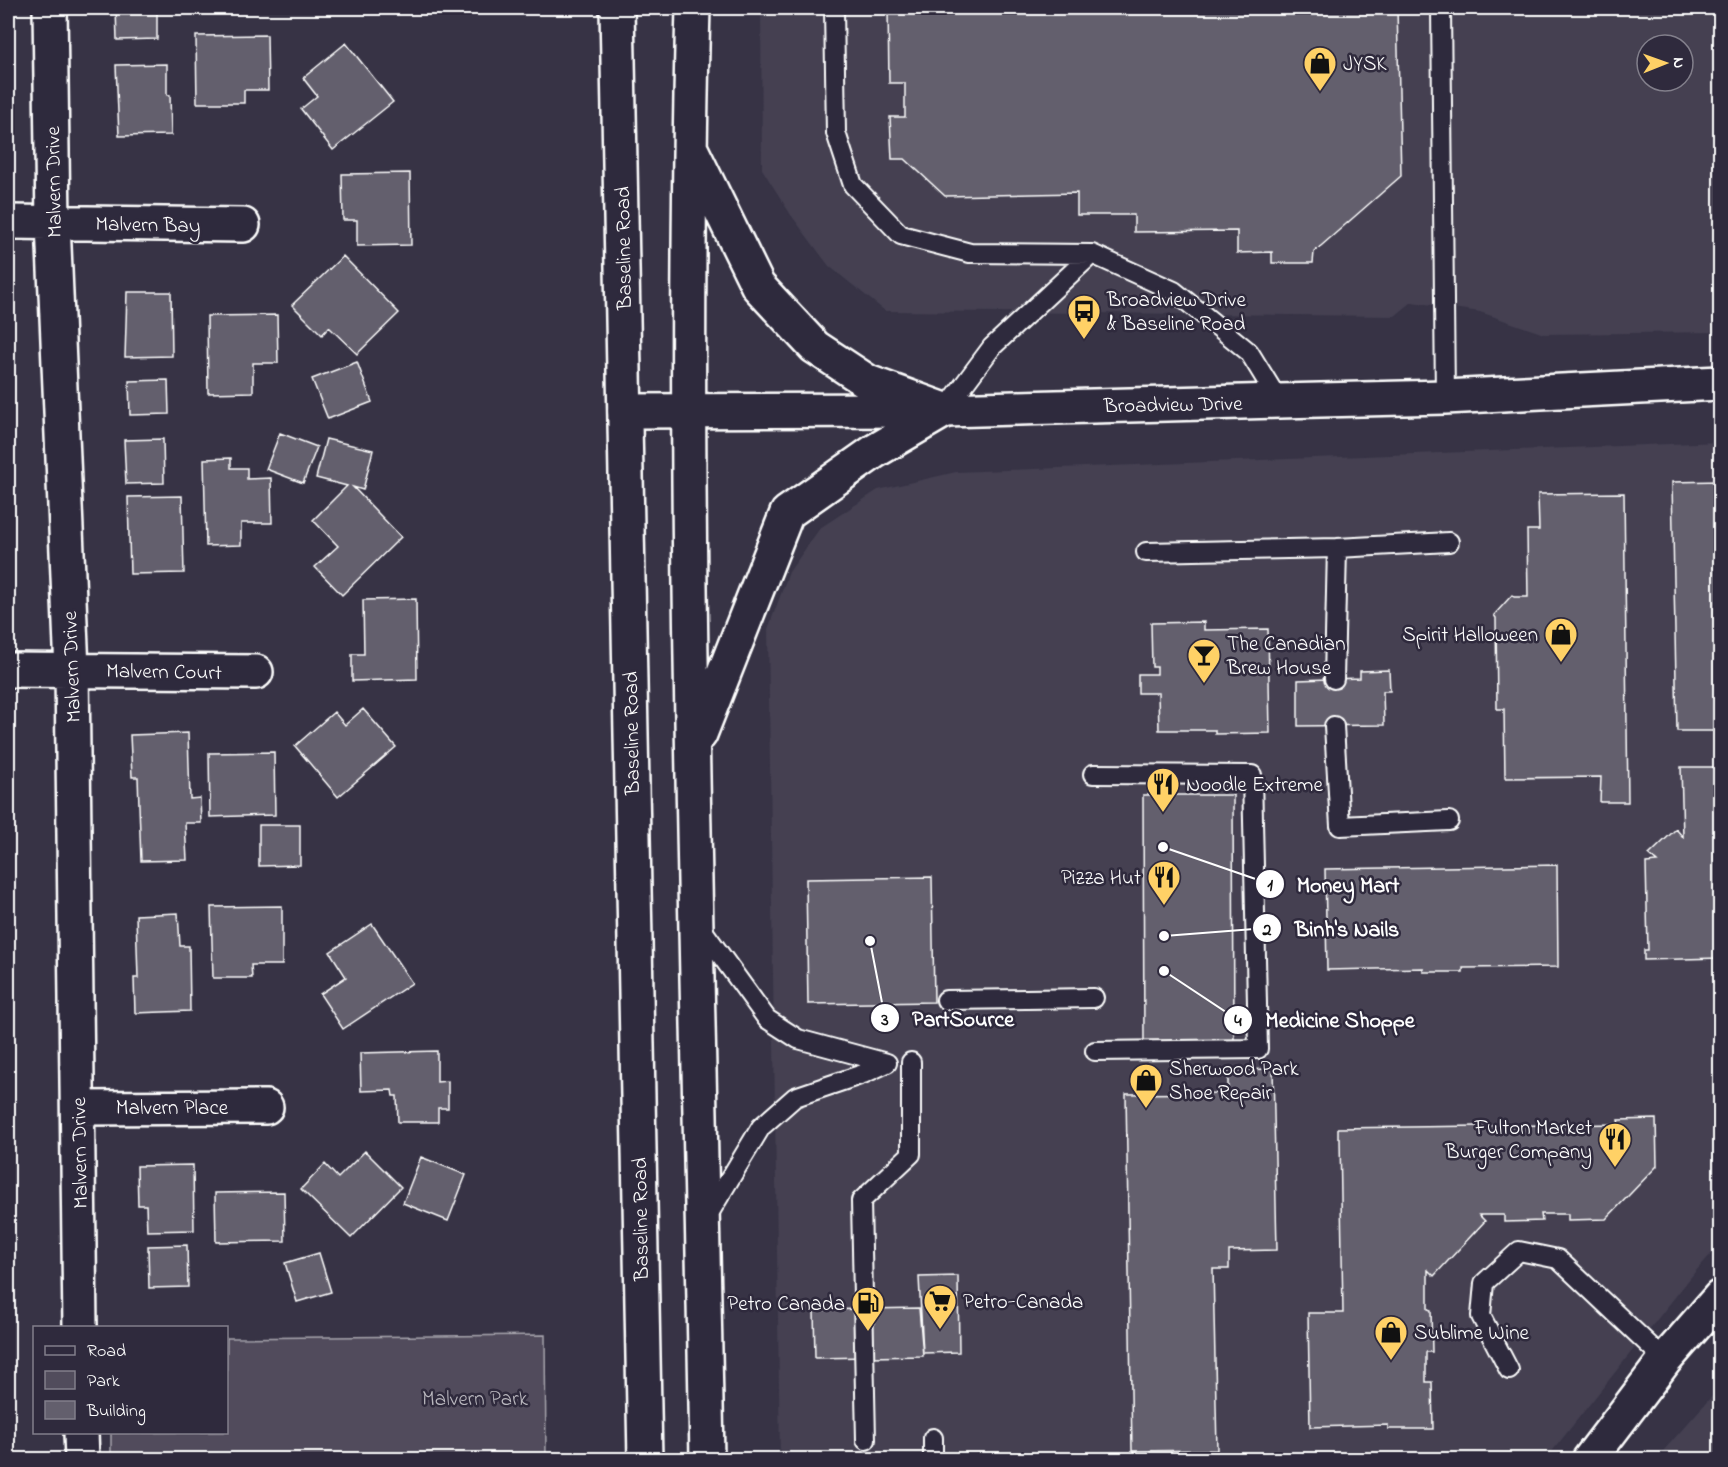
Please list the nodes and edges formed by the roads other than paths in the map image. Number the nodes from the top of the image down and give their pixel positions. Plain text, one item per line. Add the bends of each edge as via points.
1 (50, 8) edge
2 (617, 8) edge
3 (693, 8) edge
4 (834, 8) edge
5 (1441, 8) edge
6 (690, 145) junction
7 (8, 222) edge
8 (53, 223) junction
9 (243, 225) dead end
10 (1092, 254) junction
11 (1720, 383) edge
12 (1445, 397) junction
13 (1279, 401) junction
14 (945, 410) junction
15 (625, 411) junction
16 (688, 412) junction
17 (1449, 542) dead end
18 (1337, 548) junction
19 (1146, 552) dead end
20 (8, 670) edge
21 (72, 670) junction
22 (256, 672) dead end
23 (1334, 679) dead end
24 (1334, 726) dead end
25 (694, 750) junction
26 (1093, 774) dead end
27 (1449, 820) dead end
28 (697, 921) junction
29 (1094, 998) dead end
30 (946, 1000) dead end
31 (1095, 1051) dead end
32 (911, 1062) dead end
33 (266, 1107) dead end
34 (78, 1108) junction
35 (703, 1224) junction
36 (1720, 1297) edge
37 (80, 1326) edge
38 (1665, 1360) junction
39 (1509, 1370) dead end
40 (81, 1434) edge
41 (933, 1438) dead end
42 (866, 1440) dead end
43 (82, 1460) edge
44 (645, 1460) edge
45 (707, 1460) edge
46 (933, 1460) edge
47 (1589, 1460) edge

1 - 8 main road, Malvern Drive
2 - 15 main road, Baseline Road
3 - 6 main road
4 - 10 lane via 836,133 853,185 901,235 970,253
5 - 12 lane
6 - 14 main road via 758,286 815,347 868,382
6 - 16 main road
7 - 8 main road, Malvern Bay
8 - 9 main road, Malvern Bay
8 - 21 main road, Malvern Drive
10 - 13 lane via 1174,291 1249,352
10 - 14 lane via 992,348
11 - 12 main road, Broadview Drive
12 - 13 main road, Broadview Drive
13 - 14 main road, Broadview Drive
14 - 16 main road, Broadview Drive
14 - 25 main road via 875,451 787,513
15 - 16 main road, Broadview Drive
15 - 44 main road, Baseline Road
16 - 25 main road
17 - 18 lane
18 - 19 lane
18 - 23 lane
20 - 21 main road, Malvern Court
21 - 22 main road, Malvern Court
21 - 34 main road, Malvern Drive
24 - 27 lane via 1340,826
25 - 28 main road
26 - 31 lane via 1252,775 1258,1049
28 - 35 main road
28 - 35 lane via 767,1019 798,1039 887,1063 795,1097 761,1128
29 - 30 lane
32 - 42 lane via 911,1154 861,1201
33 - 34 main road, Malvern Place
34 - 37 main road, Malvern Drive
35 - 45 main road
36 - 38 main road
38 - 39 lane via 1558,1259 1519,1251 1484,1284 1481,1316
38 - 47 main road
40 - 43 main road
41 - 46 lane

